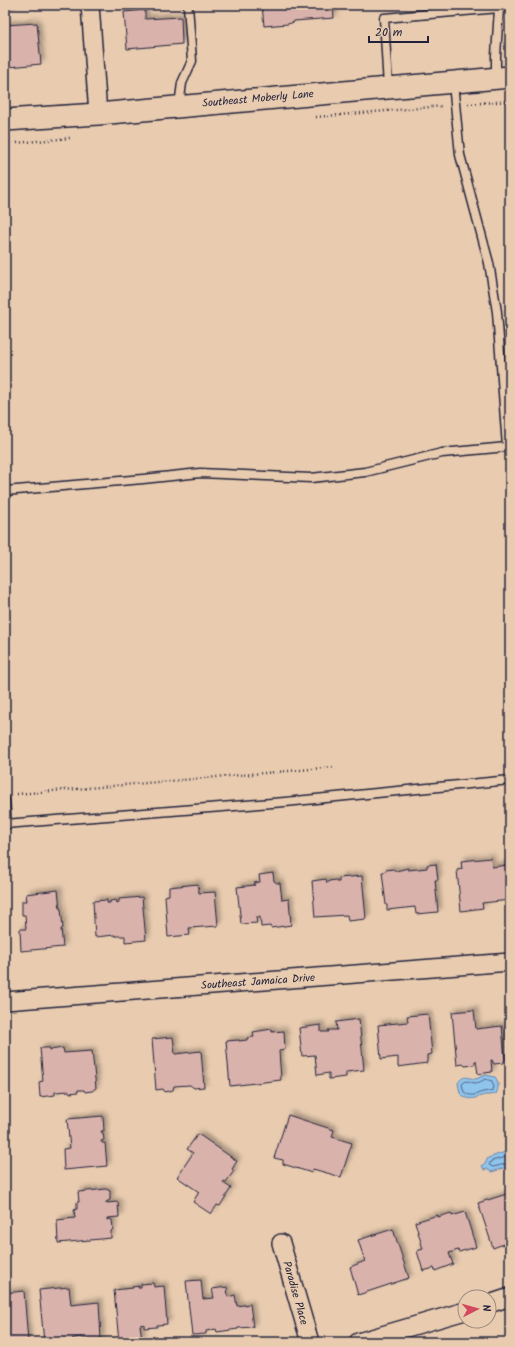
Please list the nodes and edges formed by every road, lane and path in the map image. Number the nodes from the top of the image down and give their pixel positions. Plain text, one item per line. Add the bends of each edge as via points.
1 (90, 5) edge
2 (188, 5) edge
3 (499, 7) edge
4 (510, 7) edge
5 (503, 78) edge
6 (453, 82) junction
7 (388, 88) junction
8 (510, 101) edge
9 (480, 104) dead end
10 (179, 106) junction
11 (98, 114) junction
12 (5, 120) edge
13 (508, 447) edge
14 (5, 491) edge
15 (335, 767) dead end
16 (510, 780) edge
17 (13, 794) dead end
18 (5, 800) edge
19 (6, 824) edge
20 (510, 962) edge
21 (5, 1001) edge
22 (280, 1243) dead end
23 (510, 1298) edge
24 (497, 1302) edge
25 (457, 1313) edge
26 (310, 1342) edge
27 (358, 1342) edge

1 - 11 street
2 - 10 lane via 192,61 182,83
3 - 4 lane
3 - 5 lane via 496,56
3 - 7 lane via 384,18
5 - 6 street, Southeast Moberly Lane
6 - 7 street, Southeast Moberly Lane
6 - 13 lane via 460,154 489,264 497,312
7 - 10 street, Southeast Moberly Lane
8 - 9 path
10 - 11 street, Southeast Moberly Lane
11 - 12 street, Southeast Moberly Lane
13 - 14 lane via 442,453 365,472 311,478 200,473
15 - 17 path
16 - 19 lane via 271,803
18 - 19 lane
20 - 21 street, Southeast Jamaica Drive
22 - 26 street, Paradise Place
23 - 24 street
25 - 27 street

